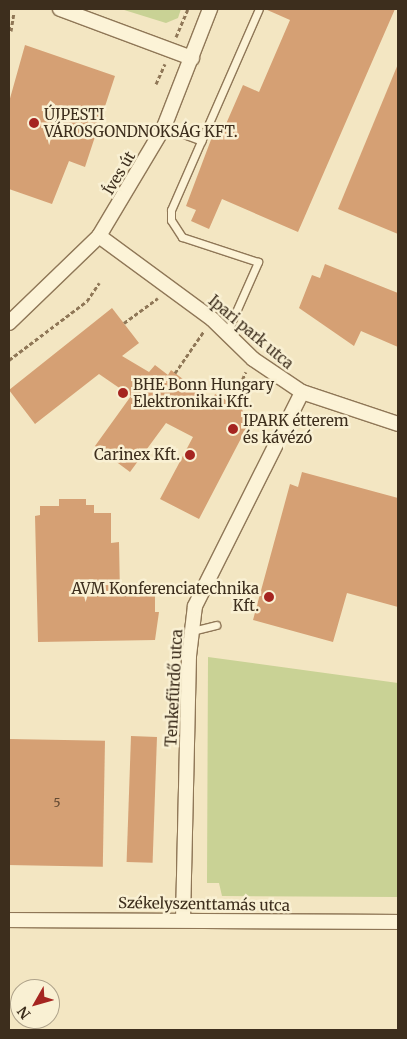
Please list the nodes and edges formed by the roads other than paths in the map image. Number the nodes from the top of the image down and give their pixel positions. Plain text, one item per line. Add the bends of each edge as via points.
1 (60, 9) edge
2 (210, 9) edge
3 (259, 9) edge
4 (192, 58) junction
5 (164, 127) junction
6 (202, 141) junction
7 (99, 236) junction
8 (9, 323) edge
9 (226, 332) junction
10 (302, 392) junction
11 (398, 424) edge
12 (216, 625) dead end
13 (192, 631) junction
14 (9, 920) edge
15 (183, 920) junction
16 (398, 922) edge

1 - 4 street
2 - 4 street, Íves út
3 - 6 lane
4 - 5 street, Íves út
5 - 6 lane
5 - 7 street, Íves út
6 - 9 lane via 171,210 171,220 182,238 258,262
7 - 8 street, Íves út
7 - 9 street, Ipari park utca
9 - 10 street, Ipari park utca via 253,359
10 - 11 street, Ipari park utca
10 - 13 street, Tenkefürdő utca via 196,606
12 - 13 lane
13 - 15 street, Tenkefürdő utca
14 - 15 street, Székelyszenttamás utca
15 - 16 street, Székelyszenttamás utca

